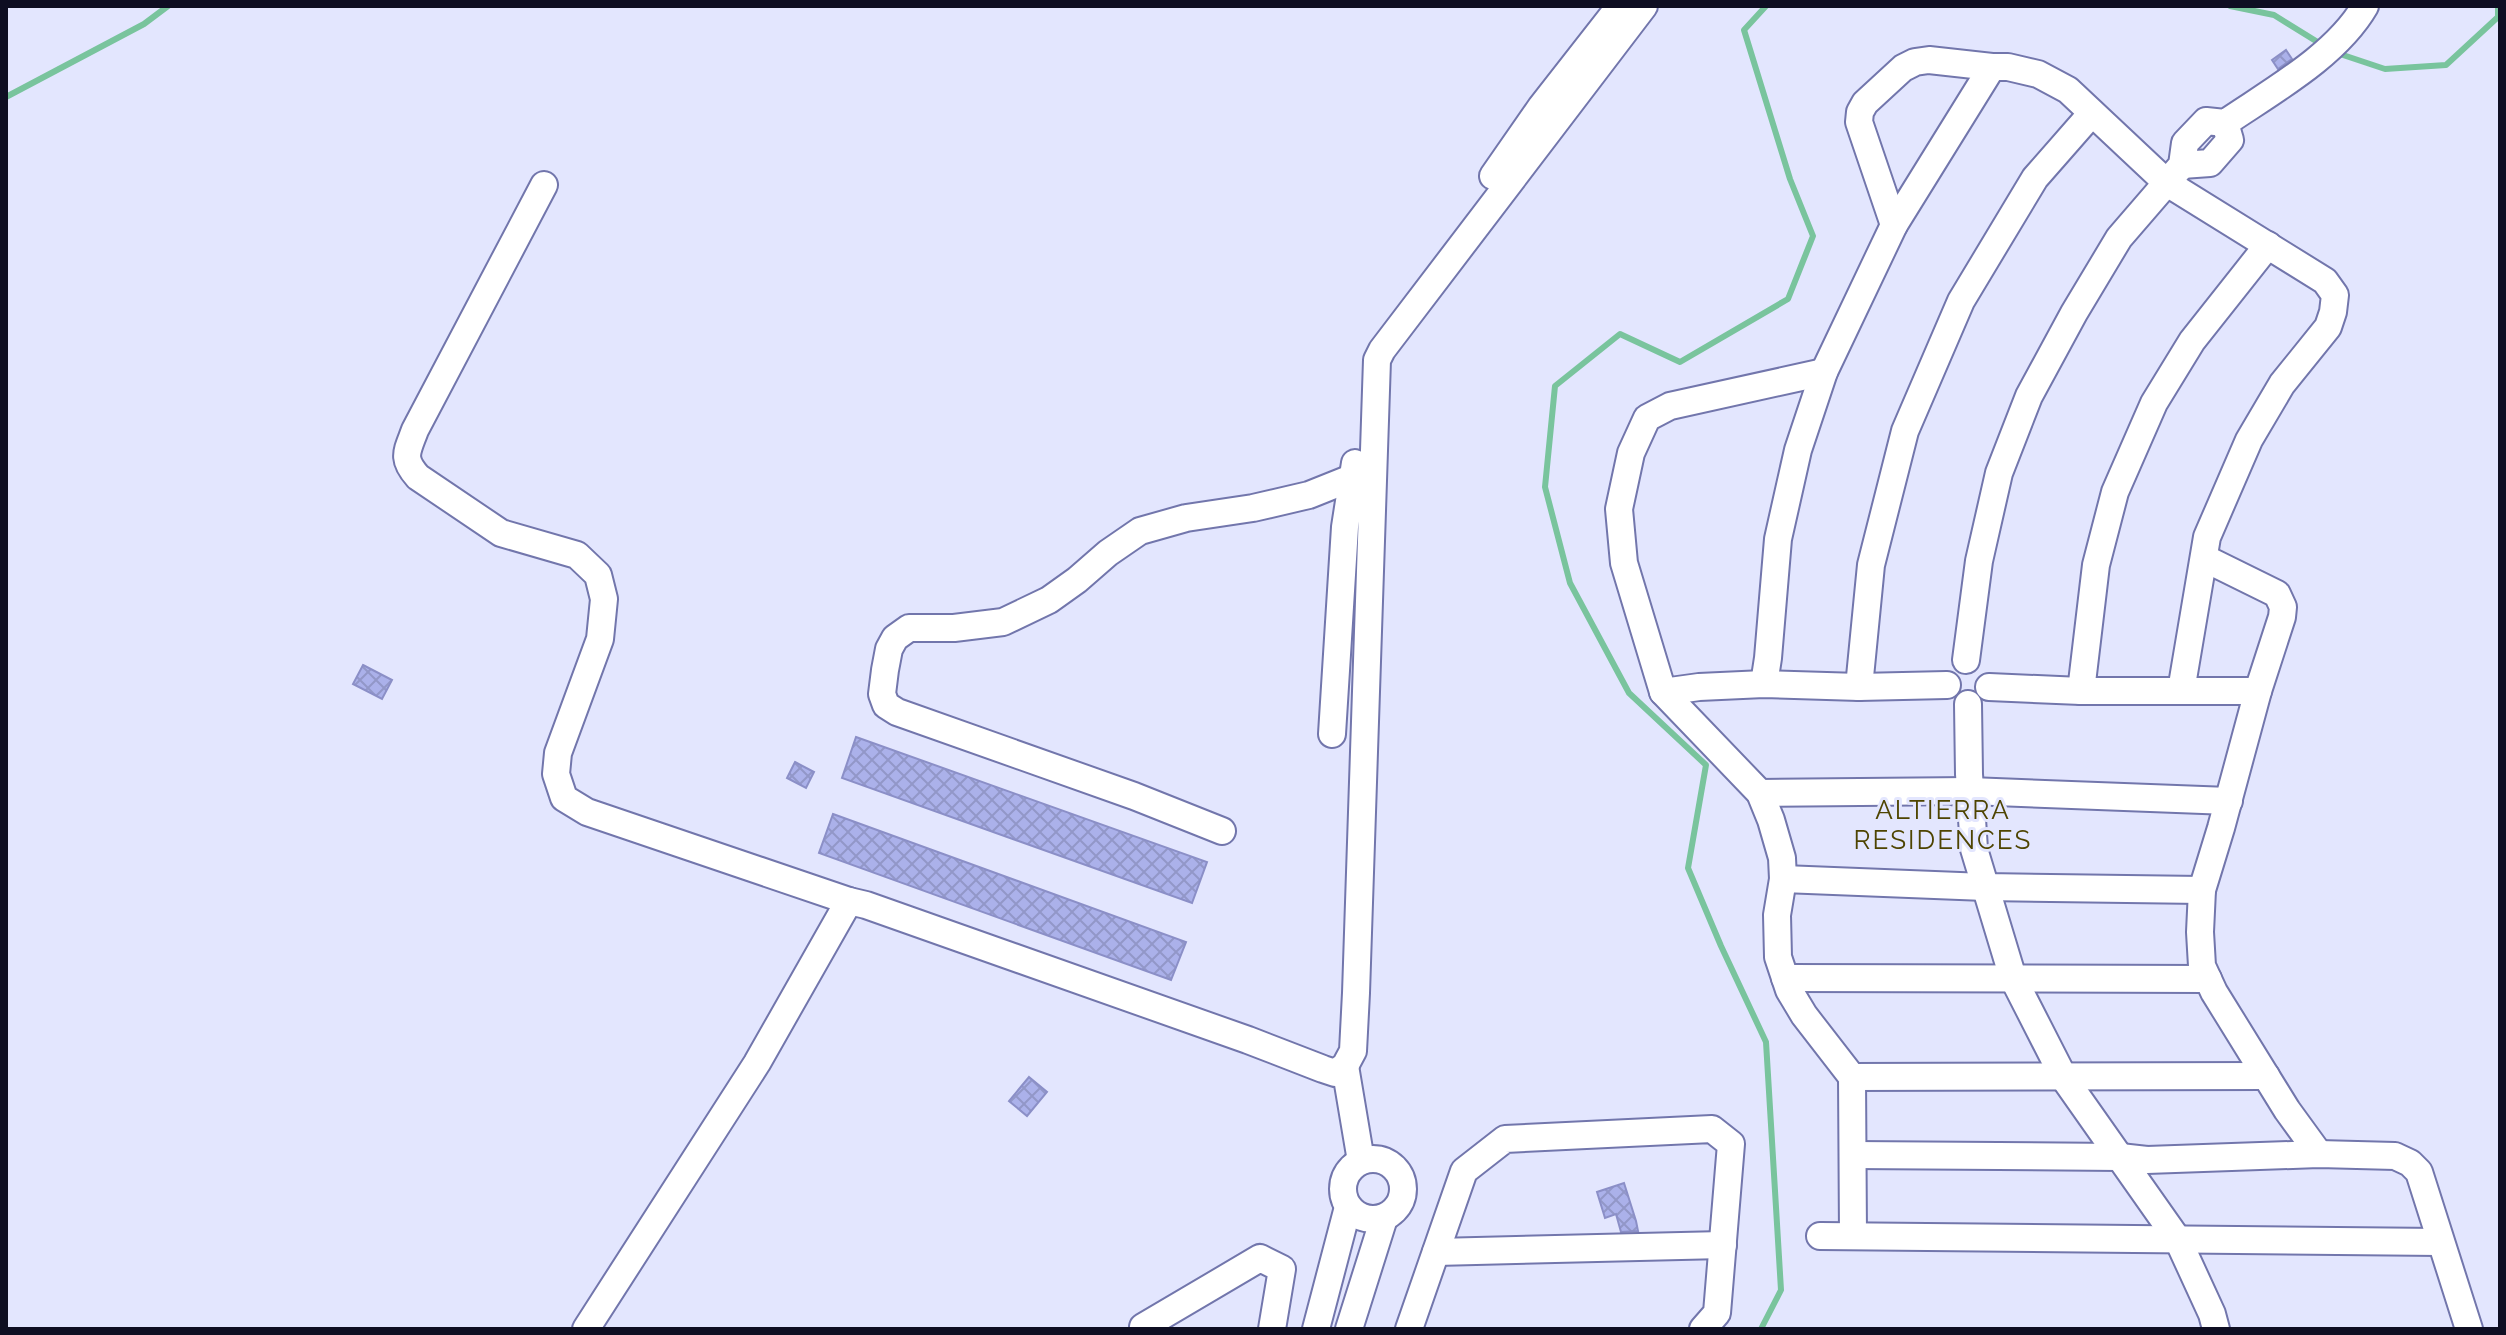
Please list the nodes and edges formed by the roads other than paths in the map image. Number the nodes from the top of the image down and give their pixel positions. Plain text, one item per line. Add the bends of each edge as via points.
1 (1620, 6) edge
2 (1644, 6) edge
3 (2361, 14) edge
4 (1992, 67) junction
5 (2092, 113) junction
6 (2174, 174) junction
7 (544, 185) dead end
8 (1894, 225) junction
9 (2268, 245) junction
10 (1824, 372) junction
11 (1354, 477) junction
12 (2204, 558) junction
13 (1966, 660) junction
14 (1764, 684) junction
15 (1947, 685) junction
16 (1859, 687) junction
17 (1989, 687) junction
18 (2081, 691) junction
19 (2181, 691) junction
20 (2258, 691) junction
21 (1663, 692) junction
22 (1968, 704) junction
23 (1332, 734) dead end
24 (1970, 791) junction
25 (1760, 793) junction
26 (2229, 801) junction
27 (1222, 831) dead end
28 (1783, 879) junction
29 (1985, 887) junction
30 (2202, 890) junction
31 (849, 901) junction
32 (1785, 978) junction
33 (2013, 978) junction
34 (2208, 979) junction
35 (1345, 1066) junction
36 (2266, 1076) junction
37 (1852, 1077) junction
38 (2064, 1078) junction
39 (2319, 1154) junction
40 (1853, 1155) junction
41 (2120, 1157) junction
42 (1361, 1161) junction
43 (1348, 1207) junction
44 (1384, 1218) junction
45 (1820, 1236) dead end
46 (1853, 1236) junction
47 (2178, 1240) junction
48 (2440, 1242) junction
49 (1723, 1245) junction
50 (1436, 1252) junction
51 (586, 1329) edge
52 (1144, 1329) edge
53 (1272, 1329) edge
54 (1316, 1329) edge
55 (1349, 1329) edge
56 (1409, 1329) edge
57 (1703, 1329) edge
58 (2216, 1329) edge
59 (2469, 1329) edge

1 - 11 street via 1363,351
2 - 35 street via 1377,360 1356,993 1353,1051
3 - 6 street via 2310,65 2225,123 2230,140 2210,163
4 - 5 street via 2038,74 2068,90
4 - 8 street
4 - 8 street via 1915,62 1865,103 1859,122
5 - 6 street
5 - 16 street via 2035,178 1961,301 1905,431 1871,565
6 - 9 street
6 - 13 street via 2119,238 2029,396 1999,473 1979,561
7 - 31 street via 415,430 408,466 501,533 577,555 598,575 604,599 600,639 558,753 556,774 564,798 587,812
8 - 10 street
9 - 12 street via 2325,281 2335,295 2333,312 2328,327 2282,384 2249,440 2207,537
9 - 18 street via 2192,341 2154,403 2115,492 2096,565
10 - 14 street via 1798,450 1778,539
10 - 21 street via 1670,406 1647,418 1631,453 1619,509 1624,563
11 - 23 street via 1345,527
11 - 27 street via 1309,495 1140,531 1049,600 1003,622 909,628 889,649 882,694 897,712
12 - 19 street
12 - 20 street via 2277,594 2283,607
13 - 15 street via 1953,666
13 - 17 street via 1984,668
14 - 16 street
14 - 21 street
15 - 16 street
15 - 22 street via 1952,697
17 - 18 street
17 - 22 street via 1982,699
18 - 19 street
19 - 20 street
20 - 26 street
21 - 25 street
22 - 24 street
24 - 25 street
24 - 26 street
24 - 29 street via 1974,849
25 - 28 street via 1782,858
26 - 30 street
28 - 29 street
28 - 32 street via 1777,915 1778,957
29 - 30 street
29 - 33 street
30 - 34 street via 2200,944
31 - 35 street via 1335,1073
31 - 51 street via 757,1063
32 - 33 street
32 - 37 street via 1804,1015
33 - 34 street
33 - 38 street
34 - 36 street
35 - 42 street
36 - 38 street
36 - 39 street
37 - 38 street
37 - 40 street
38 - 41 street
39 - 41 street
39 - 48 street via 2395,1156 2410,1163 2419,1172
40 - 41 street
40 - 46 street
41 - 47 street
42 - 43 street via 1343,1181
42 - 44 street via 1374,1159 1398,1171 1402,1198
43 - 44 street via 1371,1220
43 - 54 street
44 - 55 street
45 - 46 street
46 - 47 street
47 - 48 street
47 - 58 street
48 - 59 street
49 - 50 street
49 - 50 street via 1731,1144 1712,1129 1505,1139 1464,1171
49 - 57 street via 1717,1313
50 - 56 street
52 - 53 street via 1260,1258 1282,1269

